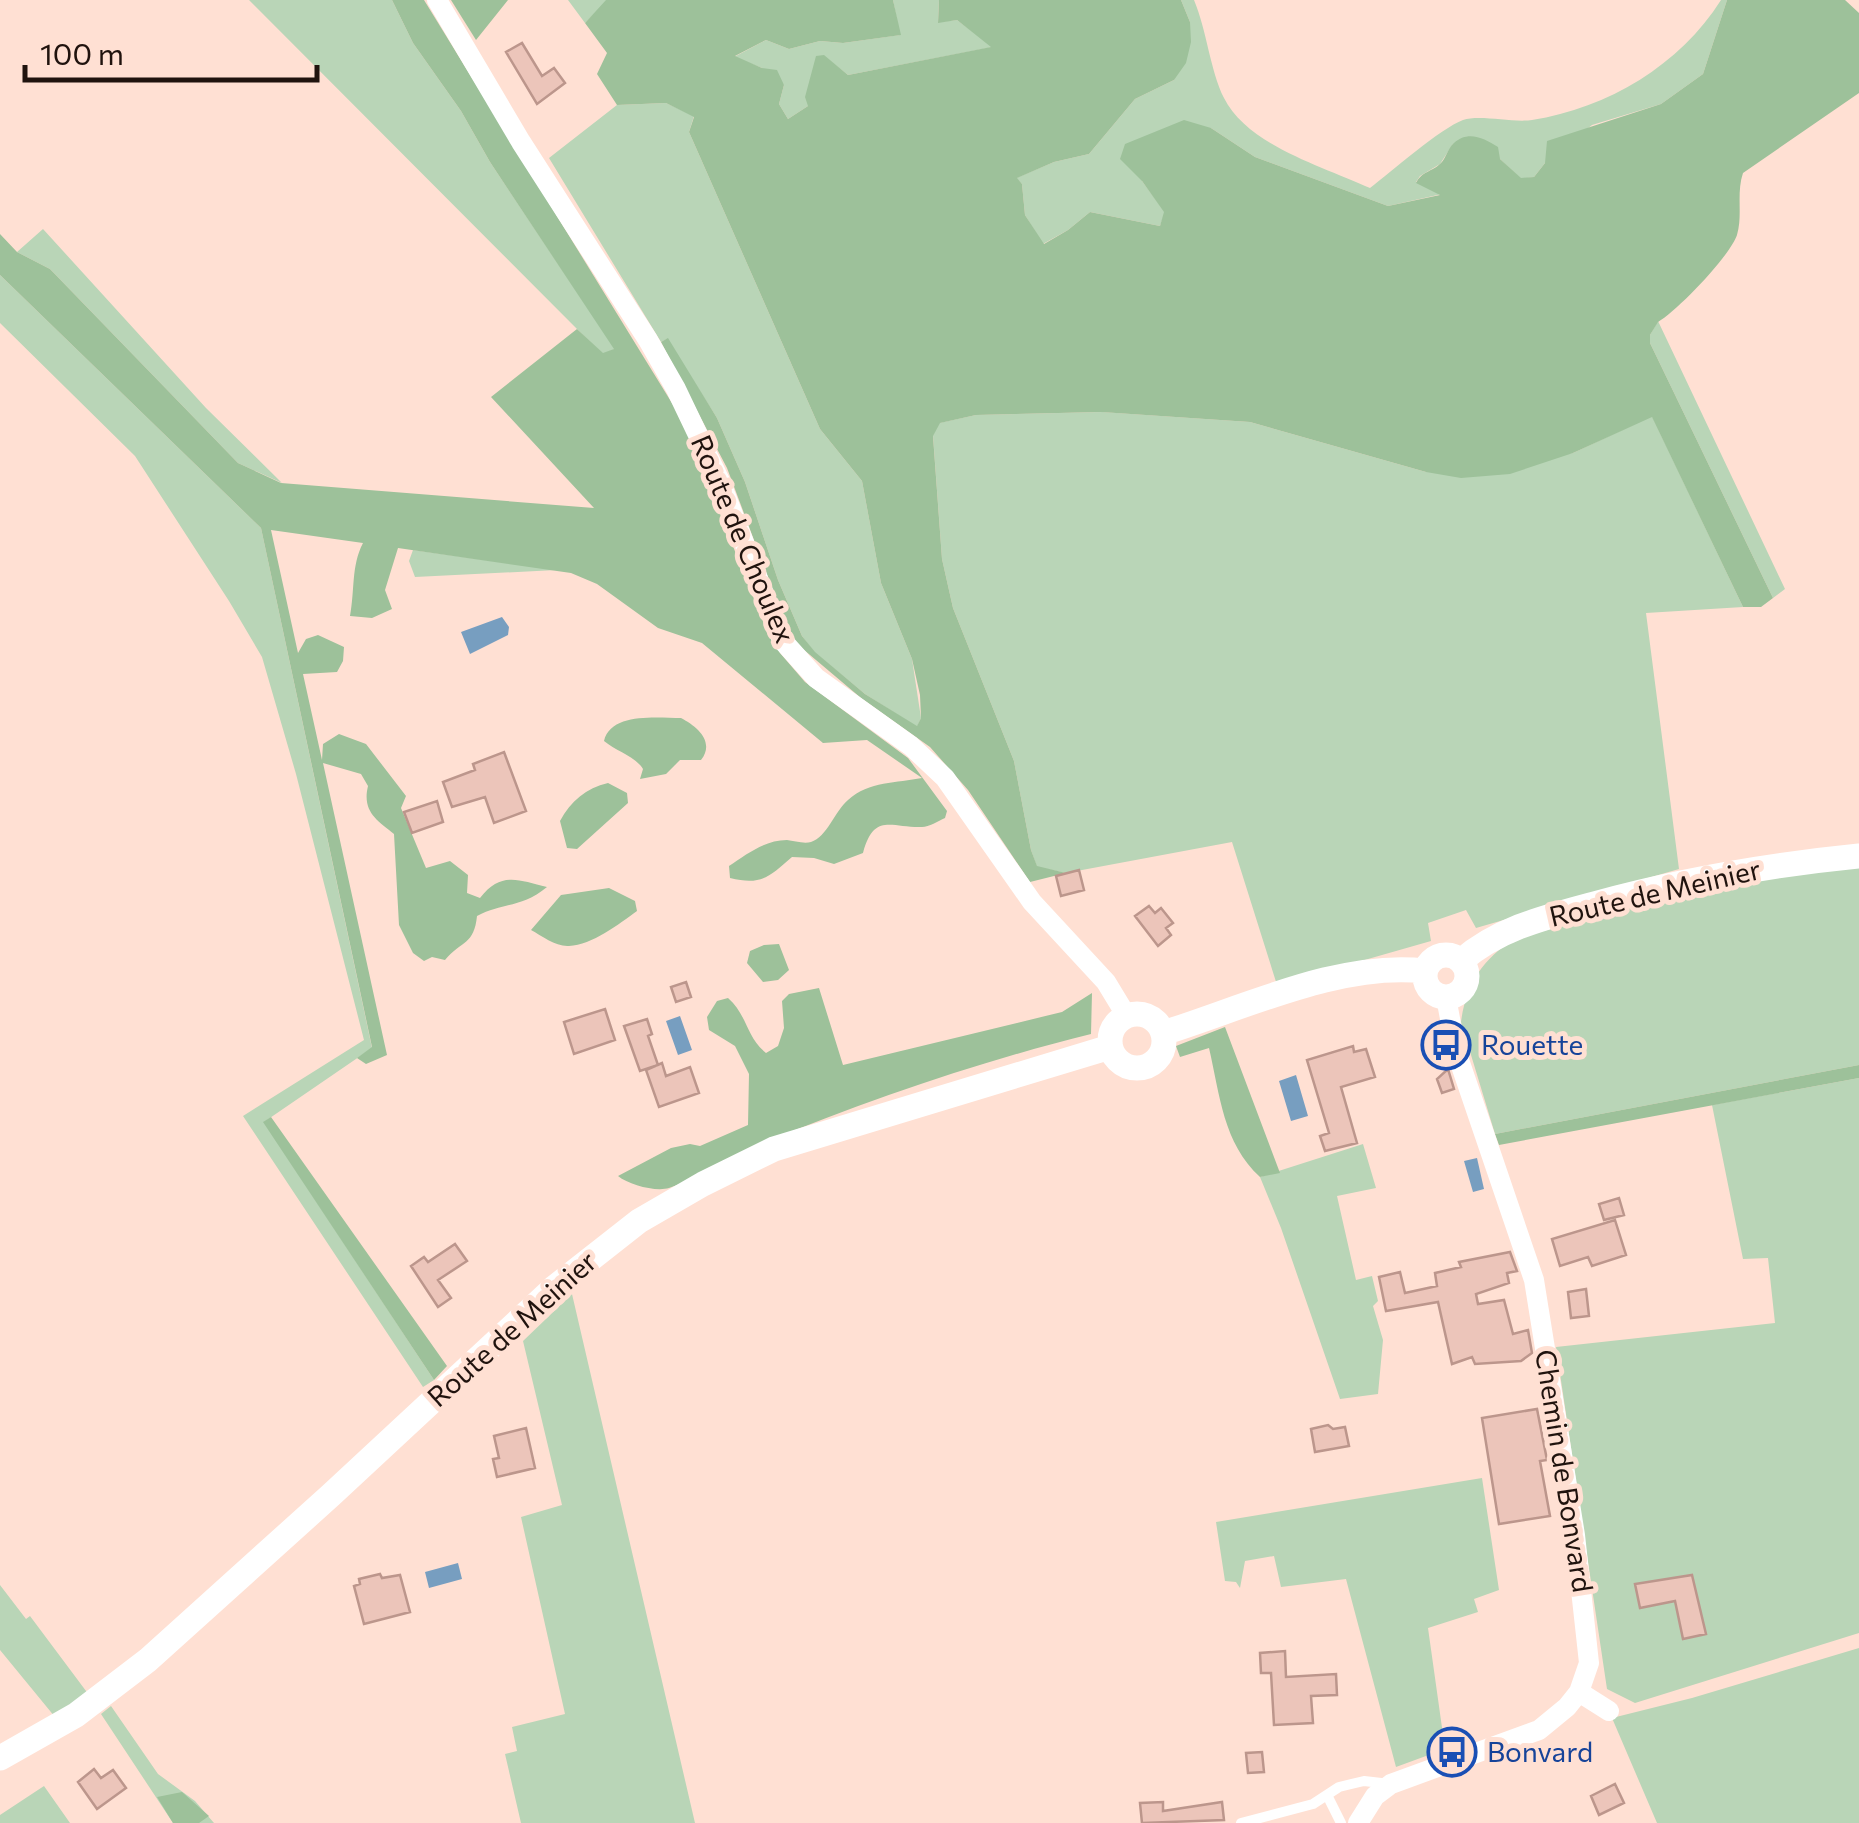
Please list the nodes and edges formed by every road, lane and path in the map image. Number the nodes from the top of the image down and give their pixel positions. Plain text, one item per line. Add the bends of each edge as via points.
1 (437, 0) edge
2 (1859, 856) edge
3 (1462, 961) junction
4 (1425, 971) junction
5 (1446, 997) junction
6 (1126, 1016) junction
7 (1163, 1033) junction
8 (1110, 1047) junction
9 (1578, 1692) junction
10 (1609, 1711) dead end
11 (0, 1758) edge
12 (1390, 1784) junction
13 (1327, 1794) junction
14 (1242, 1823) edge
15 (1341, 1823) edge
16 (1358, 1823) edge

1 - 6 street, Route de Choulex via 676,389 782,640 816,678 912,746 945,778 1032,902 1106,982
2 - 3 street, Route de Meinier via 1618,897 1510,929
3 - 4 street via 1436,957
3 - 5 street via 1463,988
4 - 5 street via 1432,992
4 - 7 street via 1365,972
5 - 9 street, Chemin de Bonvard via 1456,1051 1534,1280 1589,1642
6 - 7 street via 1144,1014
6 - 8 street via 1112,1028
7 - 8 street via 1162,1052 1139,1068 1120,1063
8 - 11 street, Route de Meinier via 774,1149 639,1221 555,1286 148,1660 76,1716
9 - 10 street
9 - 12 street via 1539,1730
12 - 13 lane via 1364,1781
12 - 16 street
13 - 14 lane
13 - 15 lane

